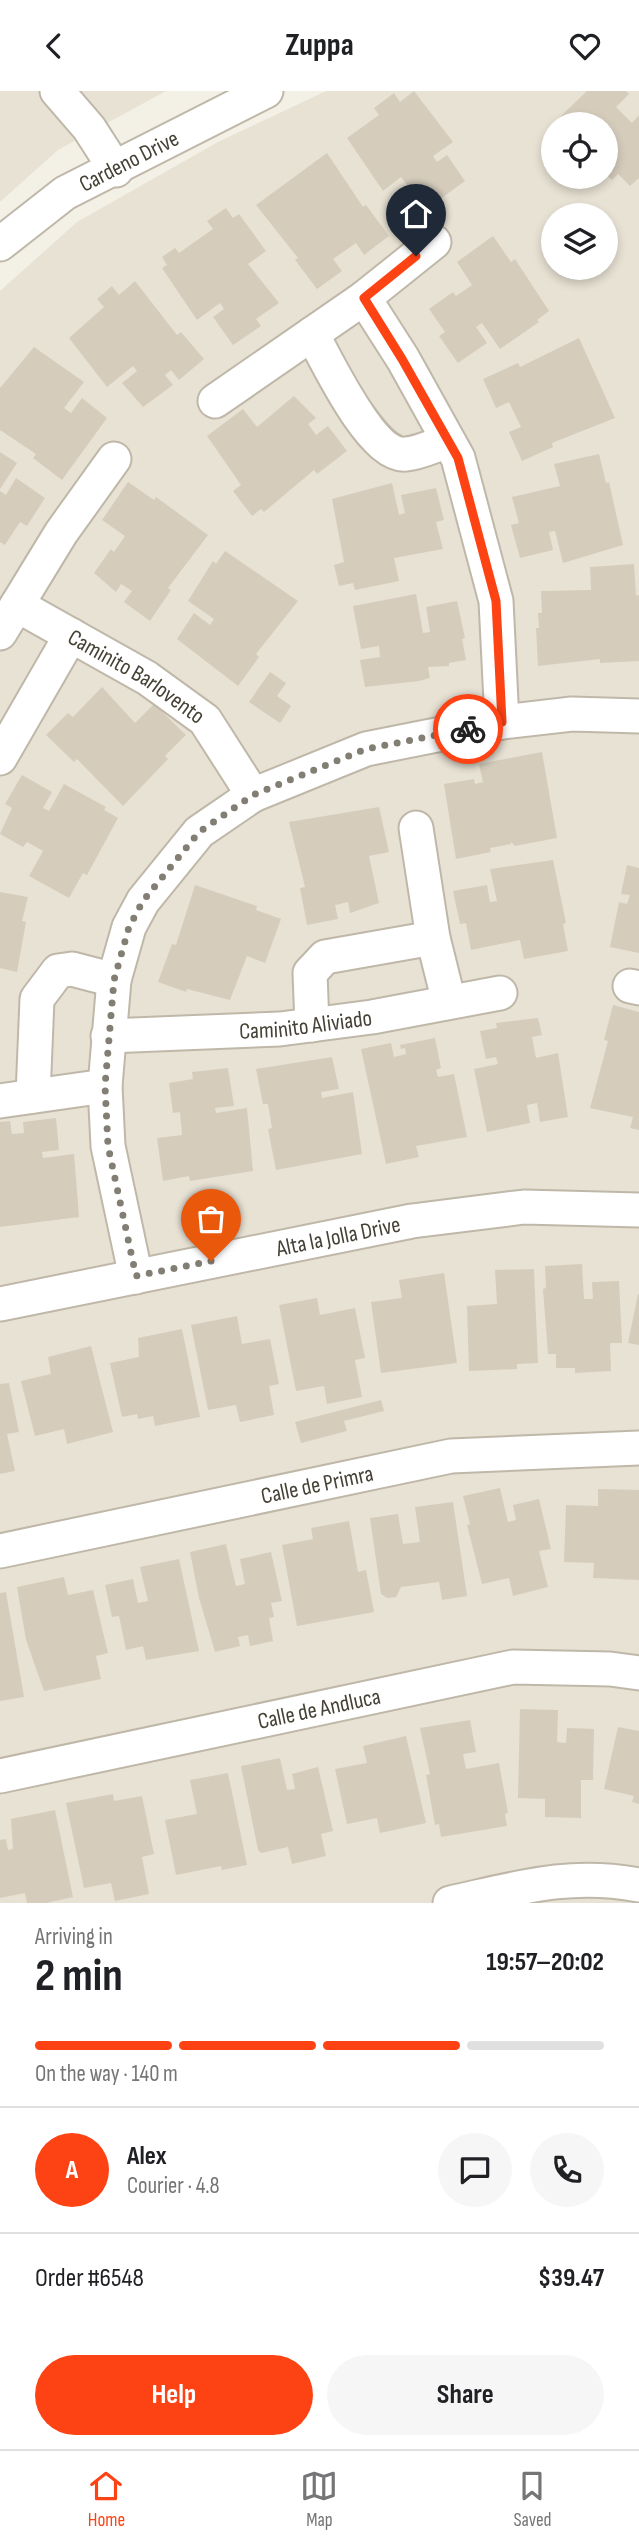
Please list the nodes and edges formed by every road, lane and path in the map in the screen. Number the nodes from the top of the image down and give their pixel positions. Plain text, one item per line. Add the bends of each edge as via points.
1 (57, 91) edge
2 (266, 91) edge
3 (116, 170) junction
4 (434, 241) dead end
5 (0, 244) edge
6 (364, 298) junction
7 (312, 334) junction
8 (215, 401) dead end
9 (448, 440) junction
10 (114, 460) dead end
11 (17, 605) junction
12 (0, 633) edge
13 (71, 635) junction
14 (639, 716) edge
15 (502, 722) junction
16 (0, 758) edge
17 (253, 795) junction
18 (416, 828) dead end
19 (433, 937) junction
20 (114, 980) junction
21 (500, 993) dead end
22 (449, 1002) junction
23 (312, 1025) junction
24 (108, 1036) junction
25 (105, 1086) junction
26 (33, 1096) junction
27 (0, 1101) edge
28 (639, 1210) edge
29 (136, 1276) junction
30 (0, 1304) edge
31 (639, 1448) edge
32 (0, 1551) edge
33 (639, 1673) edge
34 (0, 1776) edge
35 (639, 1885) edge
36 (450, 1903) edge

1 - 3 street
2 - 3 street, Cardeno Drive
3 - 5 street, Cardeno Drive via 65,193
4 - 6 street
6 - 7 street
6 - 9 street
7 - 8 street
7 - 9 street via 371,435 388,450 405,455
9 - 15 street via 458,458 496,601
10 - 11 street
11 - 12 street
11 - 13 street, Caminito Barlovento
13 - 16 street
13 - 17 street, Caminito Barlovento via 147,678 205,720
14 - 15 street via 572,715
15 - 17 street via 366,749
17 - 20 street via 199,832 143,901 129,927
18 - 19 street
19 - 22 street
19 - 23 street via 325,957 310,973
20 - 24 street
20 - 26 street via 72,969 58,971 37,999
21 - 22 street, Caminito Aliviado
22 - 23 street, Caminito Aliviado
23 - 24 street, Caminito Aliviado
24 - 25 street
25 - 26 street
25 - 29 street via 108,1146
26 - 27 street
28 - 29 street, Alta la Jolla Drive via 524,1207 412,1221
29 - 30 street, Alta la Jolla Drive
31 - 32 street, Calle de Primra via 451,1456
33 - 34 street, Calle de Andluca via 513,1667
35 - 36 street via 557,1879

